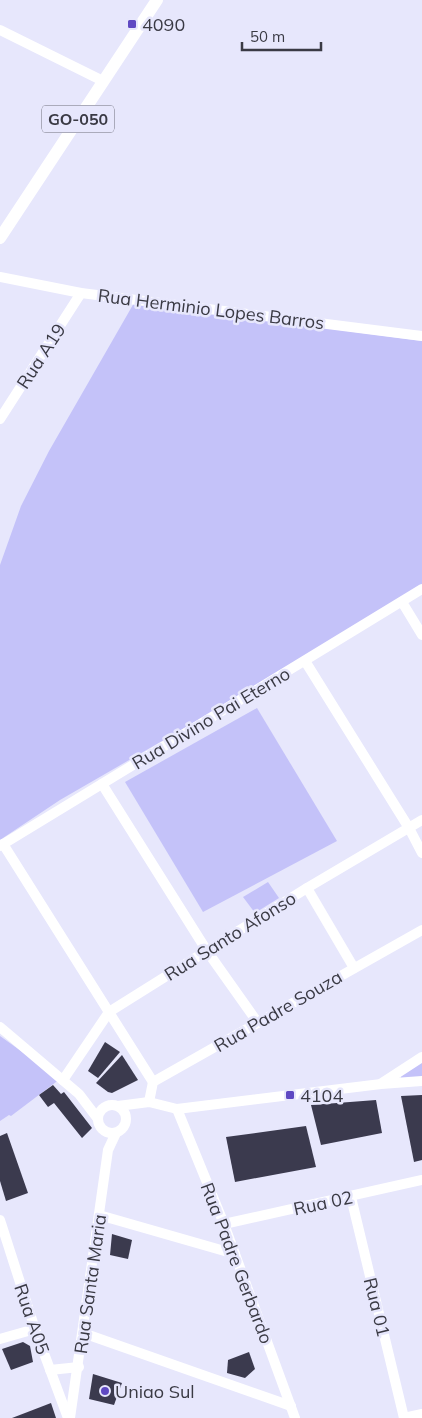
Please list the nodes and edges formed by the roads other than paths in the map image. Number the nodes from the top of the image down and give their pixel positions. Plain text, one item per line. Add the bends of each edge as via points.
1 (157, 0) edge
2 (0, 30) edge
3 (103, 81) junction
4 (0, 238) edge
5 (0, 277) edge
6 (81, 293) junction
7 (422, 336) edge
8 (0, 419) edge
9 (422, 590) edge
10 (402, 602) junction
11 (422, 635) edge
12 (305, 661) junction
13 (102, 784) junction
14 (422, 820) edge
15 (409, 828) junction
16 (1, 845) edge
17 (422, 853) edge
18 (306, 888) junction
19 (422, 930) edge
20 (207, 951) junction
21 (354, 968) junction
22 (109, 1012) junction
23 (258, 1023) junction
24 (0, 1027) edge
25 (422, 1057) edge
26 (63, 1080) junction
27 (422, 1081) edge
28 (153, 1082) junction
29 (381, 1084) junction
30 (79, 1094) junction
31 (149, 1102) junction
32 (118, 1106) junction
33 (104, 1107) junction
34 (177, 1109) junction
35 (126, 1117) junction
36 (98, 1118) junction
37 (104, 1131) junction
38 (116, 1133) junction
39 (108, 1150) junction
40 (422, 1180) edge
41 (351, 1197) junction
42 (99, 1215) junction
43 (0, 1220) edge
44 (224, 1224) junction
45 (235, 1254) junction
46 (35, 1329) junction
47 (83, 1333) junction
48 (0, 1339) edge
49 (78, 1367) junction
50 (50, 1370) junction
51 (291, 1406) junction
52 (422, 1414) edge
53 (69, 1418) edge
54 (295, 1418) edge
55 (404, 1418) edge

1 - 3 main road, GO-050
2 - 3 street
3 - 4 main road, GO-050
5 - 6 street, Rua Herminio Lopes Barros
6 - 7 street, Rua Herminio Lopes Barros
6 - 8 street, Rua A19
9 - 10 street, Rua Divino Pai Eterno
10 - 11 street
10 - 12 street, Rua Divino Pai Eterno
12 - 13 street, Rua Divino Pai Eterno
12 - 15 street
13 - 16 street, Rua Divino Pai Eterno
13 - 20 street
14 - 15 street, Rua Santo Afonso
15 - 17 street
15 - 18 street, Rua Santo Afonso
16 - 22 street
18 - 20 street, Rua Santo Afonso
18 - 21 street
19 - 21 street, Rua Padre Souza
20 - 22 street, Rua Santo Afonso
20 - 23 street
21 - 23 street, Rua Padre Souza
22 - 26 street, Rua Santo Afonso
22 - 28 street
23 - 28 street, Rua Padre Souza
24 - 26 street
25 - 29 street
26 - 30 street
27 - 29 street
28 - 31 street
29 - 34 street
30 - 33 street
30 - 36 street
31 - 32 street
31 - 34 street
31 - 35 street
32 - 33 street
32 - 35 street
33 - 36 street
34 - 44 street, Rua Padre Gerbardo
35 - 38 street via 124,1127
36 - 37 street
37 - 38 street
37 - 39 street, Rua Santa Maria
38 - 39 street, Rua Santa Maria
39 - 42 street, Rua Santa Maria
40 - 41 street, Rua 02
41 - 44 street, Rua 02
41 - 55 street, Rua 01
42 - 45 street
42 - 47 street, Rua Santa Maria
43 - 46 street, Rua A05
44 - 45 street, Rua Padre Gerbardo
45 - 51 street, Rua Padre Gerbardo
46 - 48 street
46 - 50 street, Rua A05
47 - 49 street, Rua Santa Maria
47 - 51 street
49 - 50 street
49 - 53 street, Rua Santa Maria
50 - 53 street, Rua A05
51 - 54 street, Rua Padre Gerbardo
52 - 55 street

